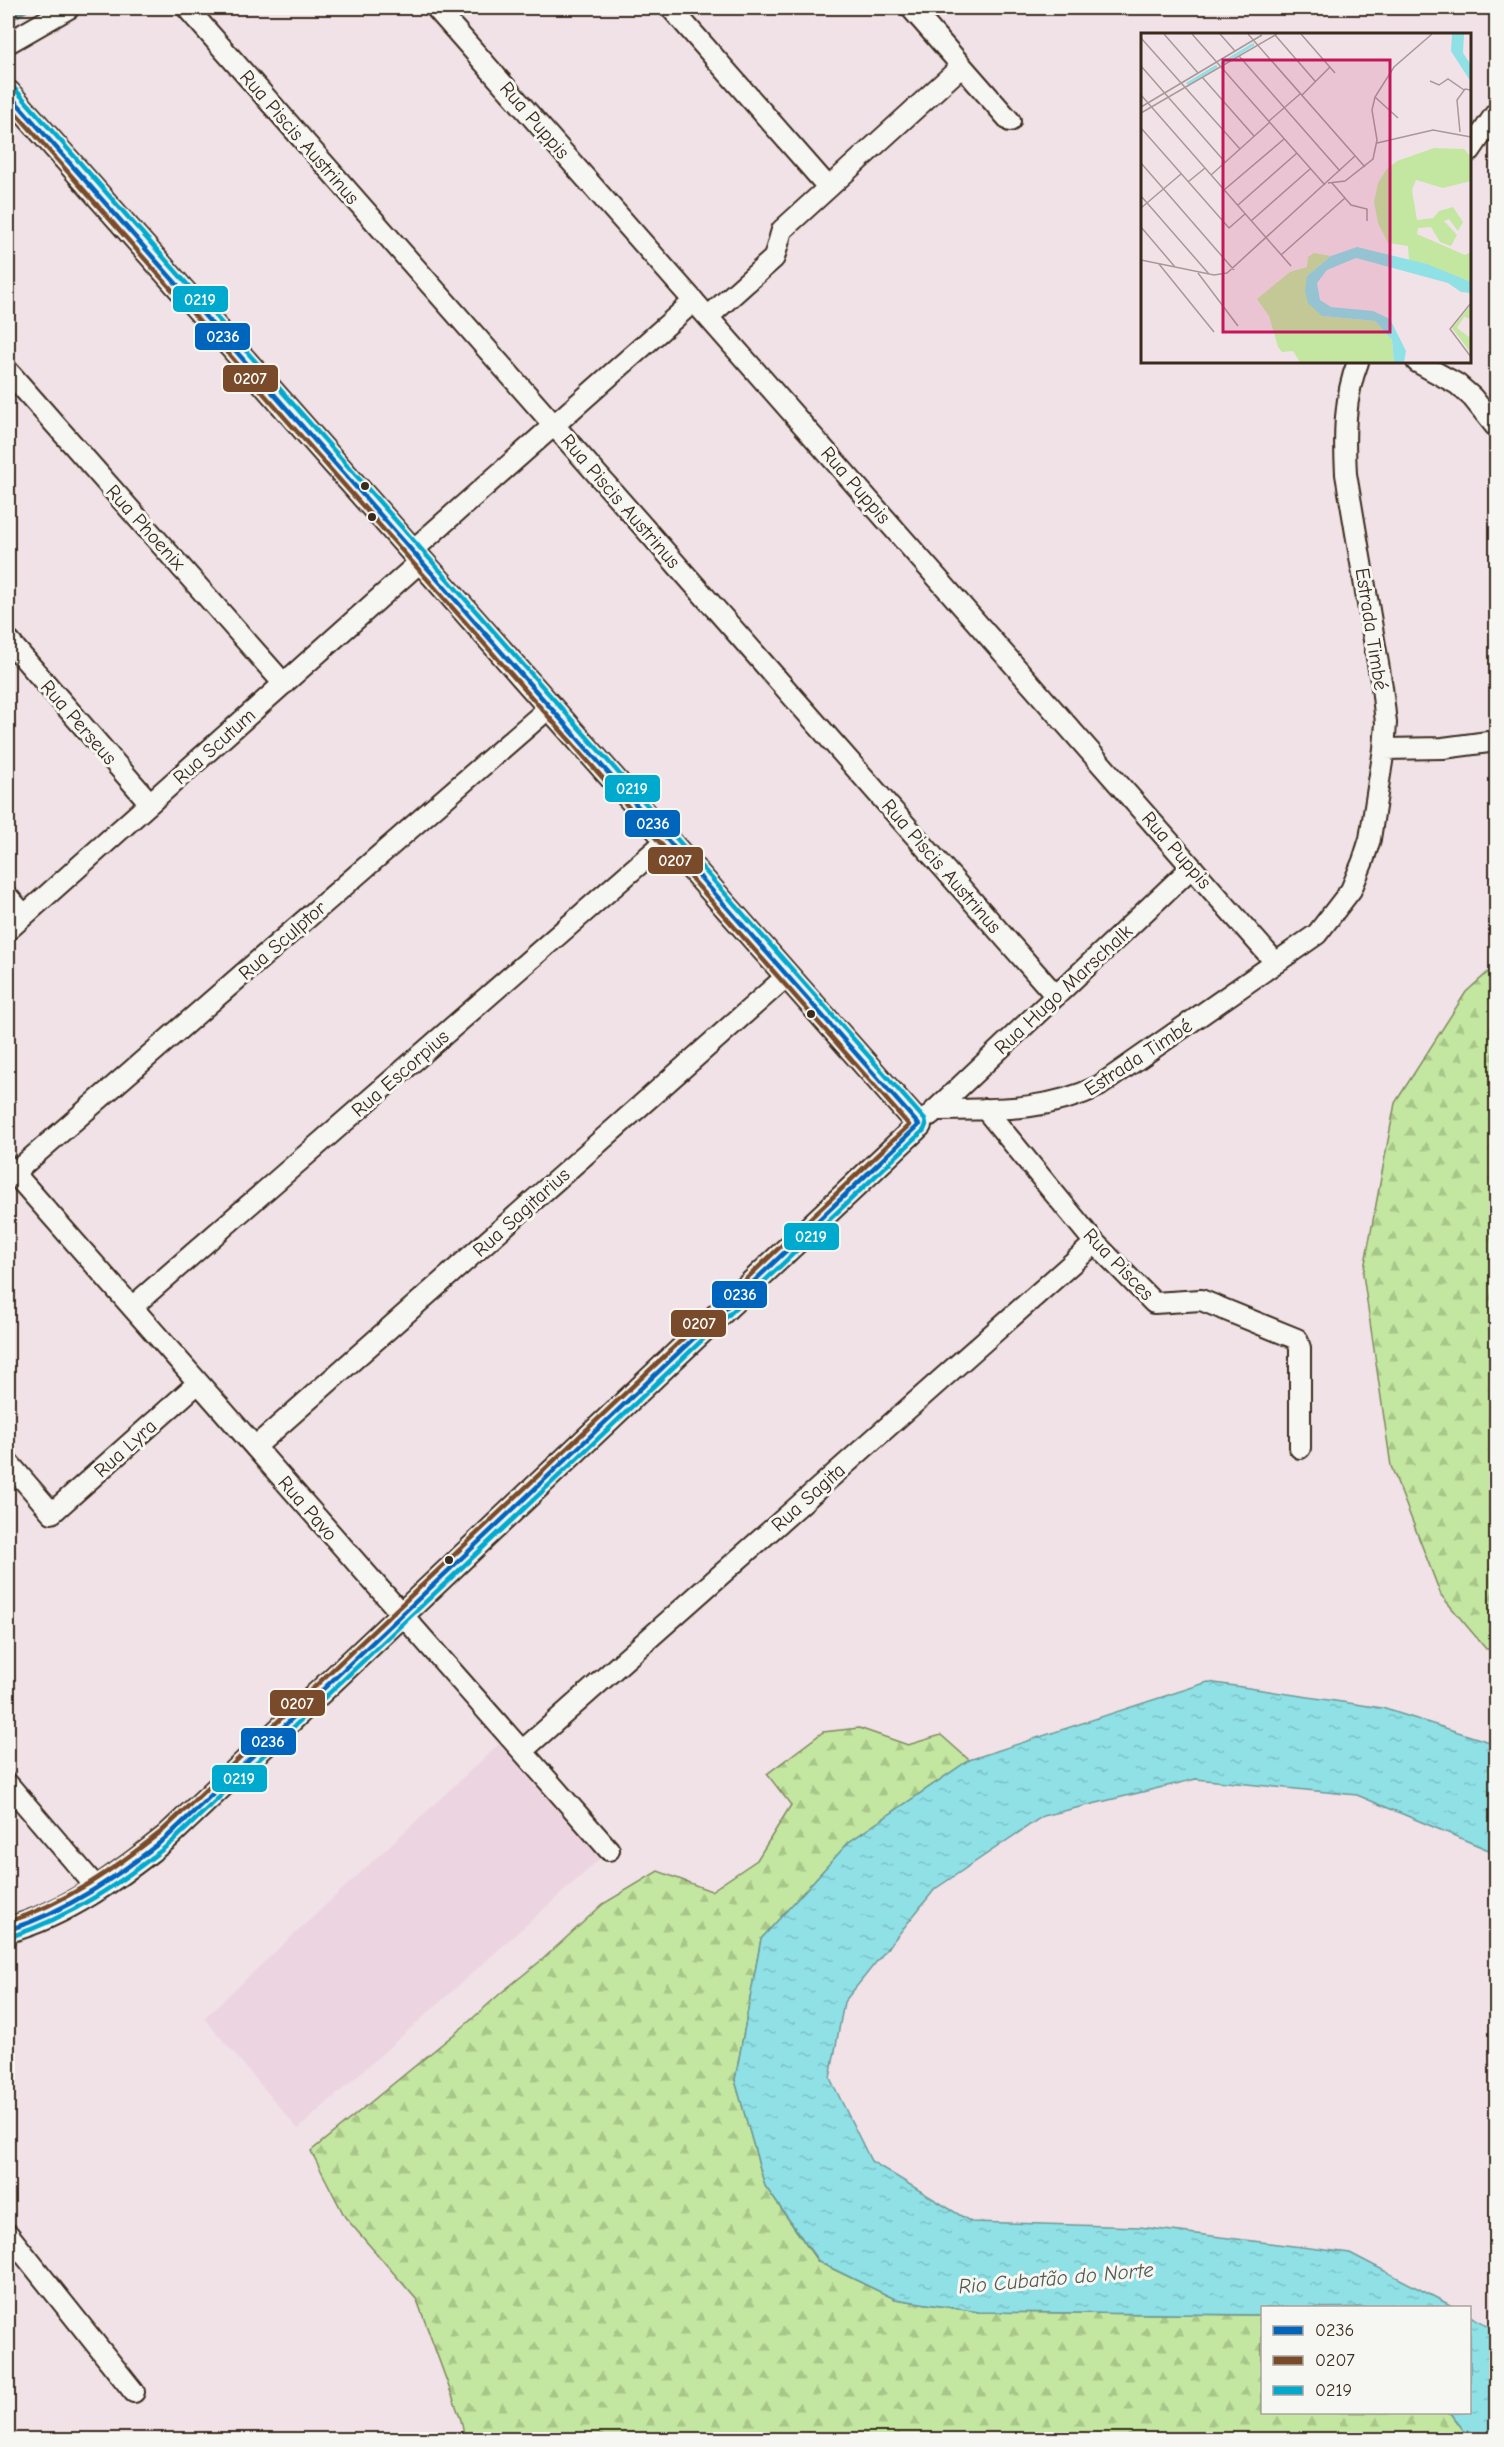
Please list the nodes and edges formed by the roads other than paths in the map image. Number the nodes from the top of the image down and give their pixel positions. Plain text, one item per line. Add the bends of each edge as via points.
1 (69, 8) edge
2 (187, 8) edge
3 (436, 8) edge
4 (671, 8) edge
5 (911, 8) edge
6 (8, 44) edge
7 (962, 66) junction
8 (8, 93) edge
9 (1497, 113) edge
10 (1010, 121) dead end
11 (1471, 150) edge
12 (828, 187) junction
13 (694, 302) junction
14 (708, 317) junction
15 (1358, 363) edge
16 (1419, 363) edge
17 (8, 371) edge
18 (555, 425) junction
19 (1497, 427) edge
20 (417, 556) junction
21 (8, 640) edge
22 (284, 684) junction
23 (549, 707) junction
24 (1497, 741) edge
25 (1384, 749) junction
26 (150, 803) junction
27 (667, 840) junction
28 (1192, 867) junction
29 (8, 897) edge
30 (24, 915) junction
31 (8, 930) edge
32 (1276, 963) junction
33 (787, 976) junction
34 (1056, 996) junction
35 (985, 1109) junction
36 (927, 1117) junction
37 (10, 1169) edge
38 (1095, 1243) junction
39 (132, 1307) junction
40 (198, 1383) junction
41 (255, 1447) junction
42 (1300, 1448) dead end
43 (8, 1462) edge
44 (402, 1614) junction
45 (522, 1751) junction
46 (8, 1784) edge
47 (609, 1850) dead end
48 (97, 1888) junction
49 (8, 1930) edge
50 (8, 2234) edge
51 (134, 2392) dead end

1 - 6 street
2 - 18 street, Rua Piscis Austrinus
3 - 13 street, Rua Puppis
4 - 12 street
5 - 7 street
7 - 10 street
7 - 12 street
8 - 20 street
9 - 11 street
12 - 14 street via 782,230 774,258
13 - 14 street, Rua Puppis
13 - 18 street, Rua Scutum
14 - 28 street, Rua Puppis
15 - 25 street, Estrada Timbé via 1348,401 1346,474 1382,687
16 - 19 street via 1457,384
17 - 22 street, Rua Phoenix
18 - 20 street, Rua Scutum
18 - 34 street, Rua Piscis Austrinus
20 - 22 street, Rua Scutum
20 - 23 street
21 - 26 street, Rua Perseus
22 - 26 street, Rua Scutum
23 - 27 street
23 - 37 street, Rua Sculptor
24 - 25 street via 1443,748
25 - 32 street, Estrada Timbé via 1370,839 1351,890 1317,934
26 - 30 street, Rua Scutum
27 - 33 street
27 - 39 street, Rua Escorpius
28 - 32 street, Rua Puppis
28 - 34 street, Rua Hugo Marschalk
29 - 30 street
30 - 31 street, Rua Scutum
32 - 35 street, Estrada Timbé via 1076,1098
33 - 36 street
33 - 41 street, Rua Sagitarius
34 - 36 street, Rua Hugo Marschalk
35 - 36 street, Estrada Timbé
35 - 38 street, Rua Pisces
36 - 44 street
37 - 39 street, Rua Pavo
38 - 42 street, Rua Pisces via 1154,1304 1201,1300 1297,1339
38 - 45 street, Rua Sagita
39 - 40 street, Rua Pavo
40 - 41 street, Rua Pavo
40 - 43 street, Rua Lyra via 52,1513
41 - 44 street, Rua Pavo
44 - 45 street, Rua Pavo
44 - 48 street via 168,1837
45 - 47 street, Rua Pavo
46 - 48 street
48 - 49 street via 42,1918
50 - 51 street

